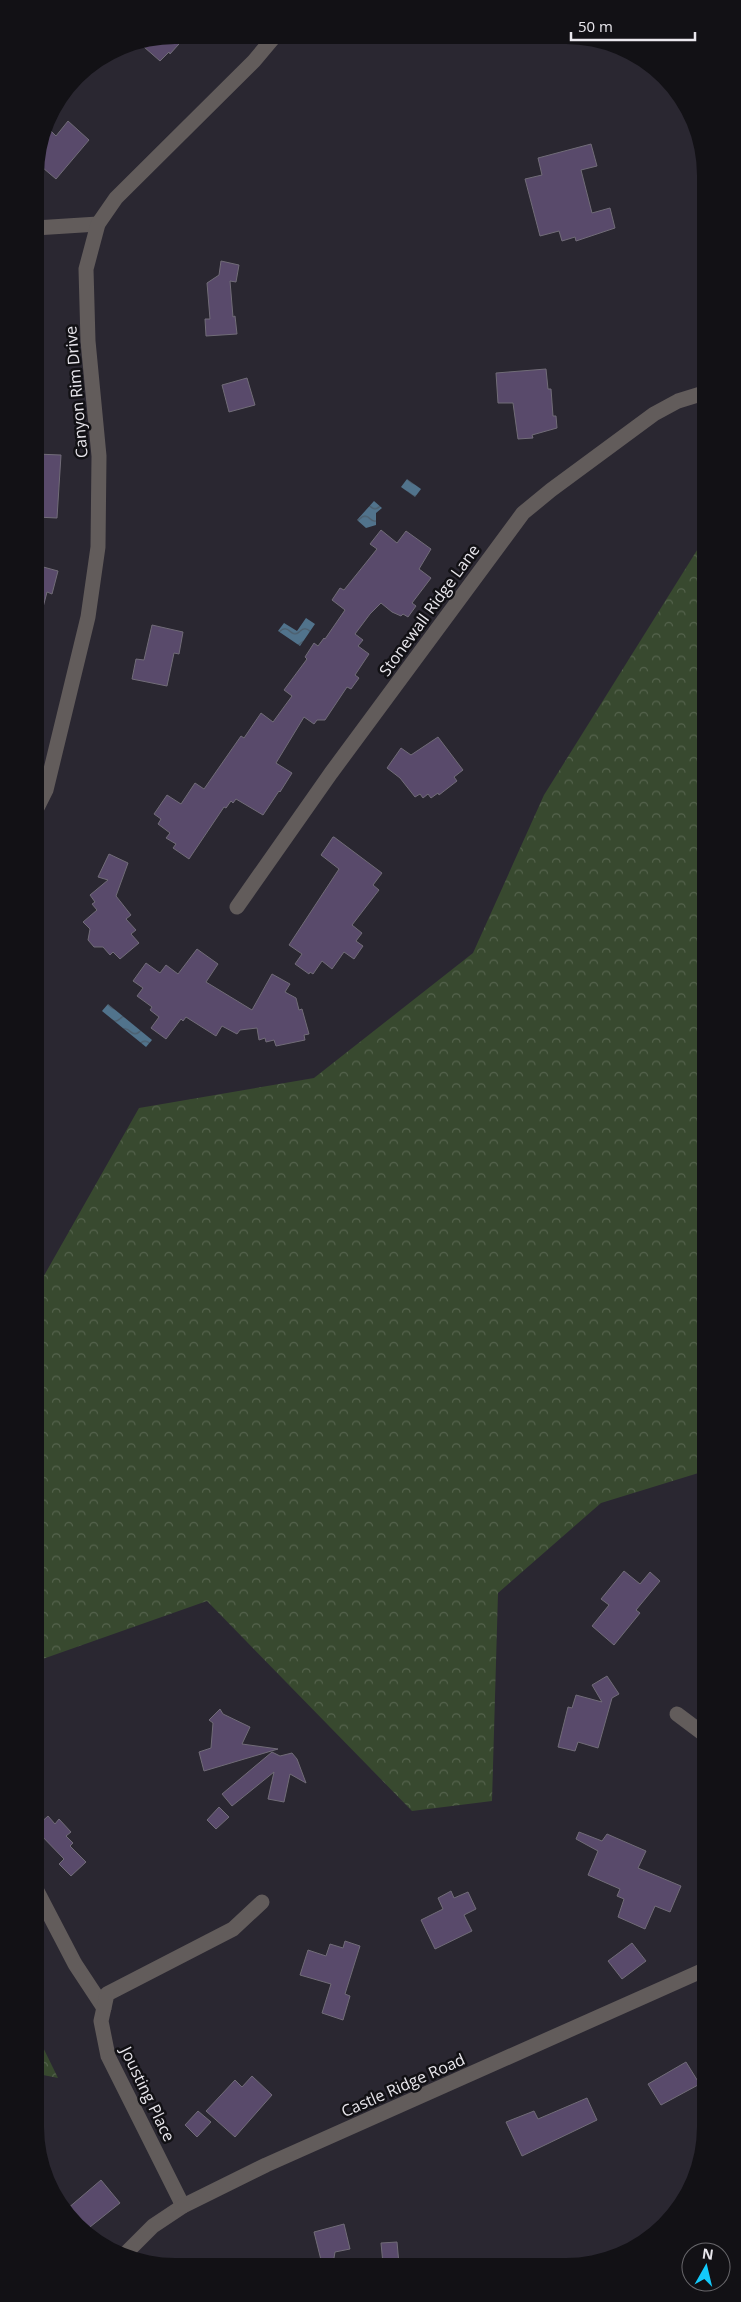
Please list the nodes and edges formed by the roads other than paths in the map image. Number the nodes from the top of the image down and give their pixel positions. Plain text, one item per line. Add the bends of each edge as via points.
1 (269, 44) edge
2 (98, 224) junction
3 (44, 227) edge
4 (697, 395) edge
5 (44, 794) edge
6 (238, 907) dead end
7 (677, 1714) dead end
8 (697, 1729) edge
9 (262, 1902) dead end
10 (44, 1904) edge
11 (697, 1973) edge
12 (104, 2008) junction
13 (184, 2206) junction
14 (129, 2250) edge

1 - 2 street, Canyon Rim Drive via 116,198
2 - 3 street
2 - 5 street, Canyon Rim Drive via 86,269 88,342 99,456 98,547 88,617
4 - 6 street, Stonewall Ridge Lane via 654,414 523,513 331,773
7 - 8 street
9 - 12 street via 233,1929 107,1994
10 - 12 street via 75,1964
11 - 13 street, Castle Ridge Road via 266,2166
12 - 13 street, Jousting Place via 101,2021 108,2056
13 - 14 street, Castle Ridge Road via 153,2226

